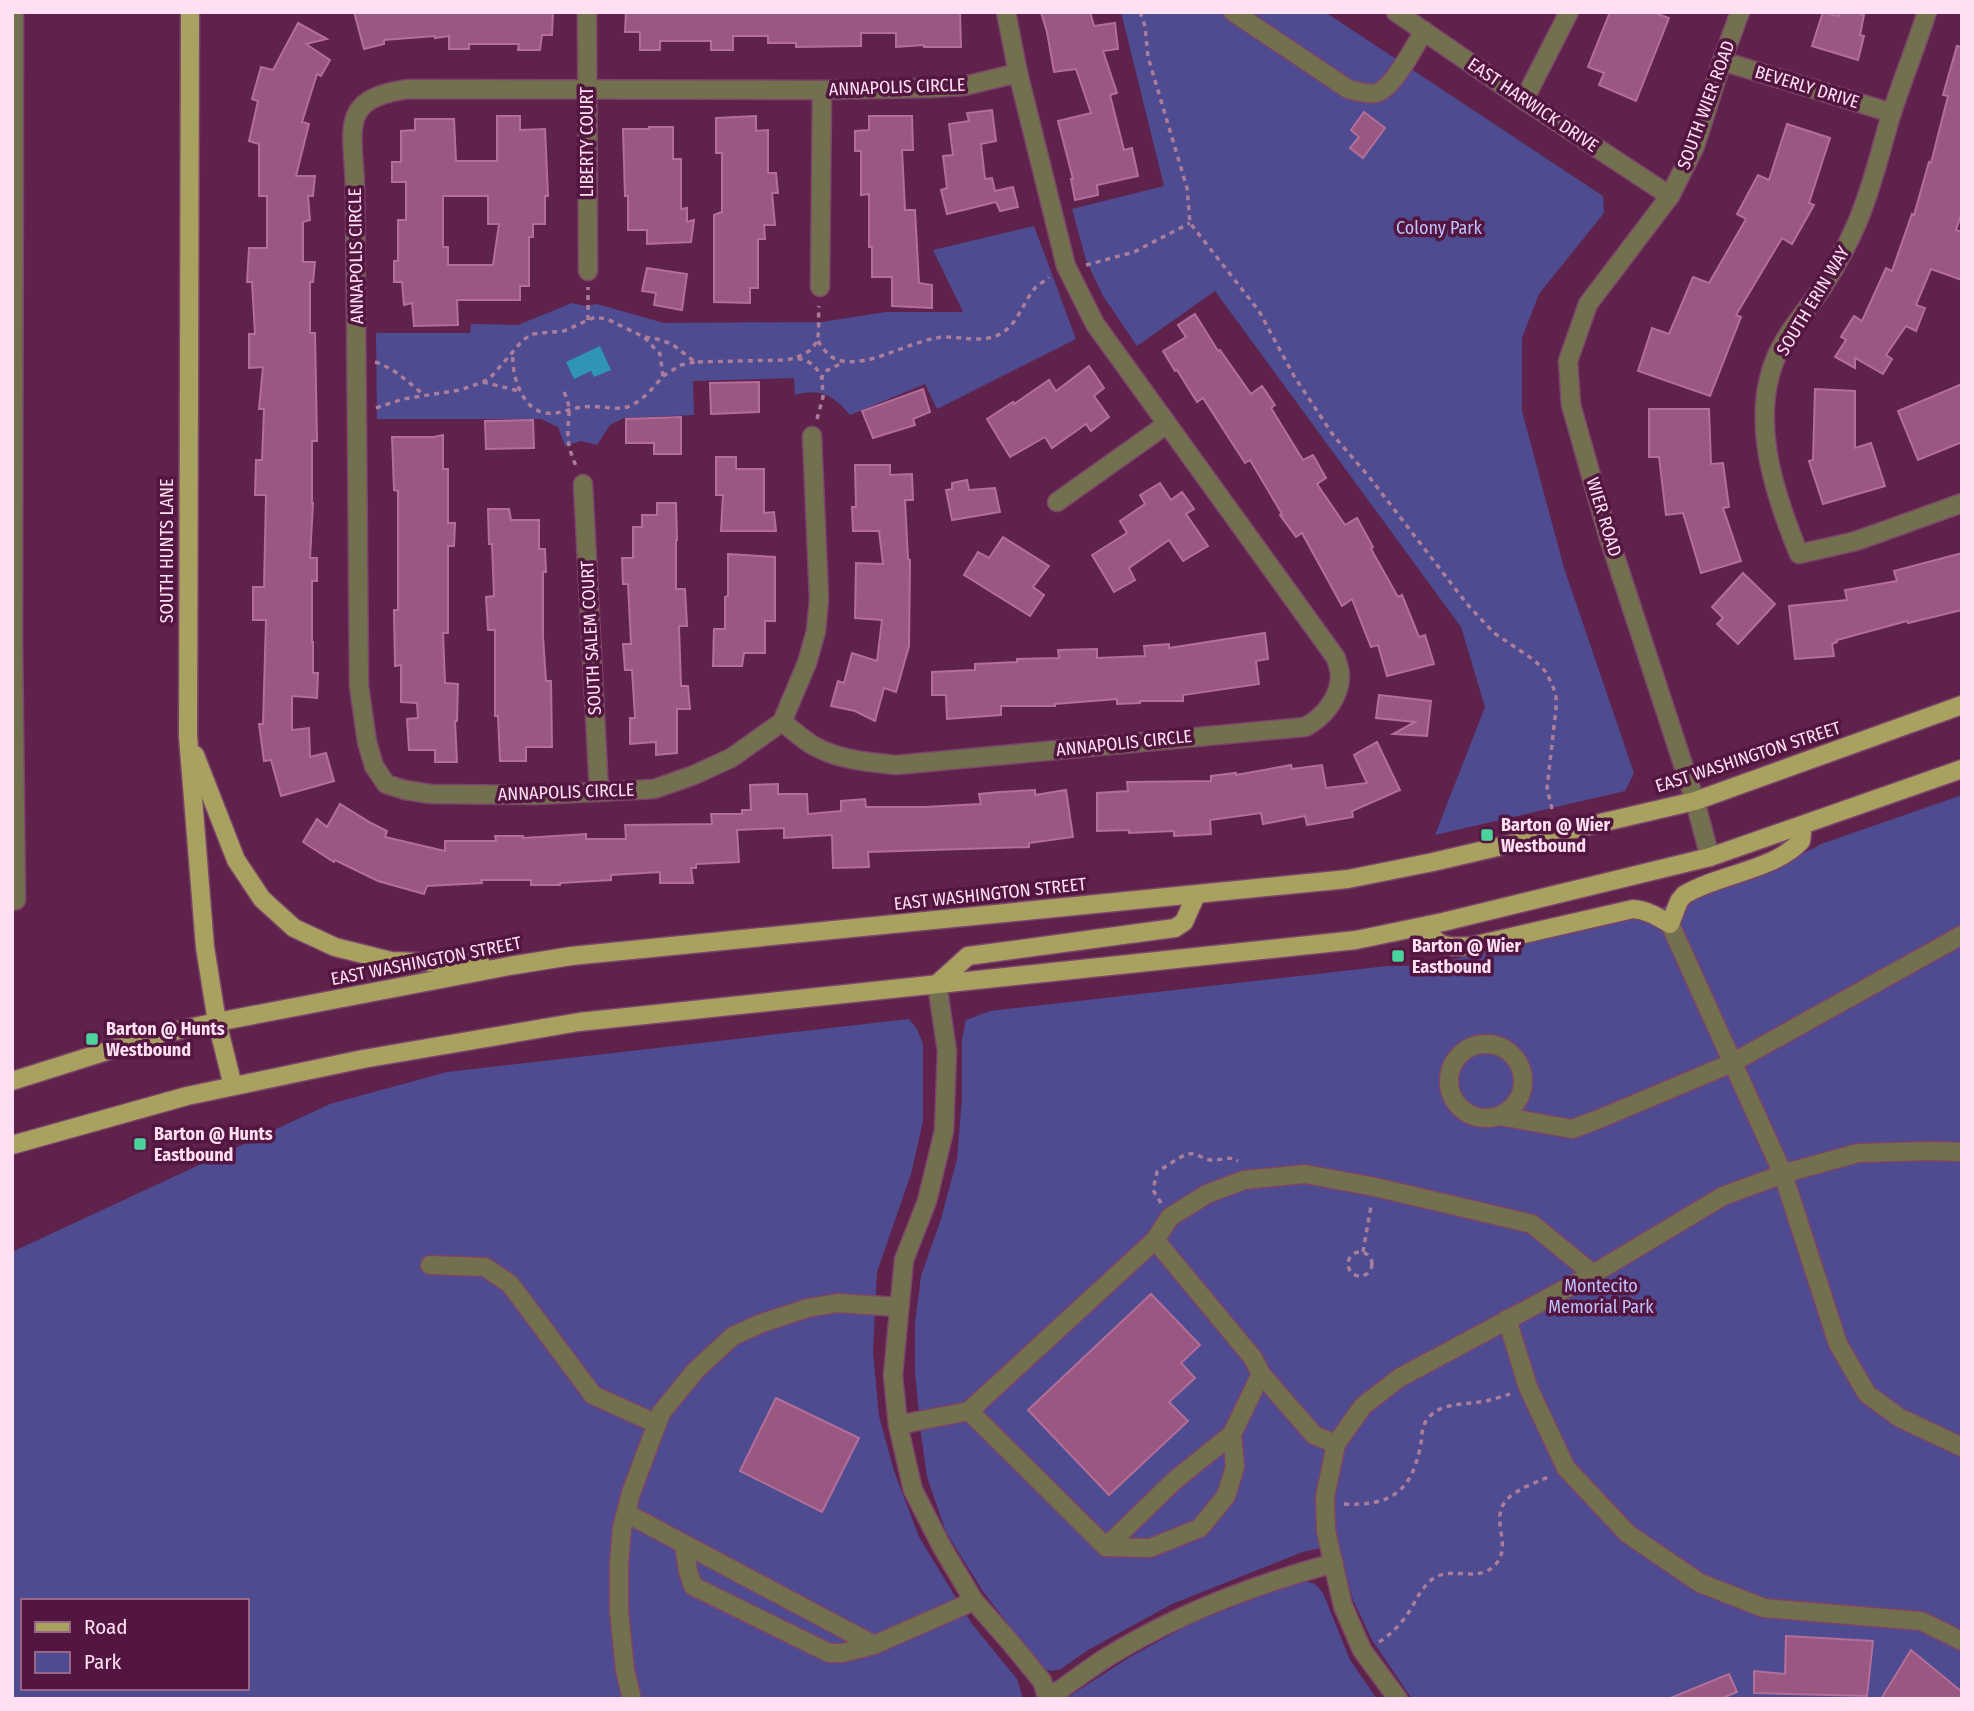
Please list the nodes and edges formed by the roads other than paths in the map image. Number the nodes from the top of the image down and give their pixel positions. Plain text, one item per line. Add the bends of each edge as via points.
1 (14, 12) edge
2 (190, 12) edge
3 (587, 12) edge
4 (1006, 12) edge
5 (1233, 12) edge
6 (1396, 12) edge
7 (1569, 12) edge
8 (1740, 12) edge
9 (1927, 12) edge
10 (1424, 31) junction
11 (1722, 61) junction
12 (1018, 73) junction
13 (587, 88) junction
14 (822, 90) junction
15 (1524, 100) junction
16 (1892, 113) junction
17 (1670, 196) junction
18 (588, 271) road end
19 (820, 287) road end
20 (1167, 424) junction
21 (812, 436) road end
22 (583, 484) road end
23 (1057, 502) dead end
24 (1962, 503) edge
25 (13, 642) edge
26 (1962, 705) edge
27 (782, 722) junction
28 (188, 736) junction
29 (1962, 769) edge
30 (599, 792) junction
31 (1695, 801) junction
32 (1800, 826) junction
33 (1710, 857) junction
34 (1196, 895) junction
35 (14, 901) edge
36 (1670, 924) junction
37 (1428, 925) junction
38 (1962, 935) edge
39 (509, 966) junction
40 (937, 984) junction
41 (217, 1022) junction
42 (1732, 1063) junction
43 (12, 1081) edge
44 (233, 1086) junction
45 (1500, 1116) junction
46 (12, 1145) edge
47 (1962, 1152) edge
48 (1783, 1174) junction
49 (1155, 1240) junction
50 (430, 1265) dead end
51 (1593, 1274) junction
52 (899, 1307) junction
53 (1507, 1319) junction
54 (1261, 1374) junction
55 (968, 1411) junction
56 (657, 1424) junction
57 (898, 1424) junction
58 (1231, 1434) junction
59 (1336, 1444) junction
60 (1962, 1447) edge
61 (626, 1513) junction
62 (684, 1544) junction
63 (1106, 1547) junction
64 (1334, 1563) junction
65 (974, 1601) junction
66 (1962, 1641) edge
67 (874, 1645) junction
68 (1048, 1698) edge
69 (632, 1699) edge
70 (1398, 1699) edge

1 - 25 street
2 - 28 main road, SOUTH HUNTS LANE
3 - 13 street, LIBERTY COURT
4 - 12 street, ANNAPOLIS CIRCLE
5 - 10 street via 1348,89 1365,94 1379,93 1391,82
6 - 10 street, EAST HARWICK DRIVE
7 - 15 street
8 - 11 street, SOUTH WIER ROAD
9 - 16 street, SOUTH ERIN WAY
10 - 15 street, EAST HARWICK DRIVE
11 - 16 street, BEVERLY DRIVE
11 - 17 street, SOUTH WIER ROAD via 1695,146
12 - 14 street, ANNAPOLIS CIRCLE via 964,86
12 - 20 street, ANNAPOLIS CIRCLE via 1066,266 1095,324
13 - 14 street, ANNAPOLIS CIRCLE
13 - 18 street, LIBERTY COURT
13 - 30 street, ANNAPOLIS CIRCLE via 389,91 361,105 354,118 359,686 367,742 374,766 386,784 431,794
14 - 19 street
15 - 17 street, EAST HARWICK DRIVE
16 - 24 street, SOUTH ERIN WAY via 1866,202 1847,246 1782,345 1770,377 1765,436 1782,514 1799,554 1856,541
17 - 31 street, WIER ROAD via 1588,304 1568,361 1571,405 1608,535
20 - 23 street
20 - 27 street, ANNAPOLIS CIRCLE via 1336,658 1338,688 1318,720 1305,727 896,765 835,755
21 - 27 street via 819,598 816,631
22 - 30 street, SOUTH SALEM COURT
25 - 35 street
26 - 31 main road, EAST WASHINGTON STREET
27 - 30 street, ANNAPOLIS CIRCLE via 731,758 694,775 654,789
28 - 39 main road via 236,860 262,899 294,928 335,947 391,961
28 - 41 main road, SOUTH HUNTS LANE via 205,947
29 - 32 main road
31 - 33 street, WIER ROAD
31 - 34 main road, EAST WASHINGTON STREET via 1348,879
32 - 33 main road
32 - 36 main road via 1801,841 1782,855 1684,895
33 - 37 main road
34 - 39 main road, EAST WASHINGTON STREET
34 - 40 main road via 1184,922 1175,928 968,956
36 - 37 main road via 1633,909 1453,947 1434,940
36 - 42 street
37 - 40 main road via 1356,940
38 - 42 street
39 - 41 main road, EAST WASHINGTON STREET
40 - 44 main road via 579,1022
40 - 52 street via 947,1051 944,1131 928,1201 904,1260
41 - 43 main road, EAST WASHINGTON STREET via 161,1034
41 - 44 main road, SOUTH HUNTS LANE
42 - 45 street via 1572,1129
42 - 48 street
44 - 46 main road
45 - 45 street via 1518,1101 1523,1089 1521,1065 1514,1055 1493,1044 1469,1048 1452,1066 1449,1078 1455,1102 1475,1116
47 - 48 street via 1858,1153
48 - 51 street via 1723,1196
48 - 60 street via 1838,1344 1867,1394 1900,1418
49 - 51 street via 1170,1217 1206,1194 1244,1180 1305,1174 1532,1224
49 - 54 street via 1253,1357
49 - 55 street
50 - 56 street via 485,1267 510,1284 593,1395
51 - 53 street
52 - 56 street via 838,1303 762,1323 733,1336 695,1371
52 - 57 street via 893,1375
53 - 59 street via 1398,1378 1363,1406
53 - 66 street via 1528,1387 1566,1468 1628,1534 1700,1583 1764,1608 1921,1621
54 - 58 street
54 - 59 street via 1314,1434
55 - 57 street
55 - 63 street
56 - 61 street
57 - 65 street via 913,1490
58 - 63 street
58 - 63 street via 1235,1467 1226,1496 1200,1528 1150,1549
59 - 64 street via 1325,1497 1326,1531
61 - 62 street
61 - 69 street via 619,1611
62 - 67 street
62 - 67 street via 693,1586 829,1653
64 - 68 street via 1199,1609 1109,1656
64 - 70 street via 1343,1606 1362,1650
65 - 67 street
65 - 68 street via 1042,1681

